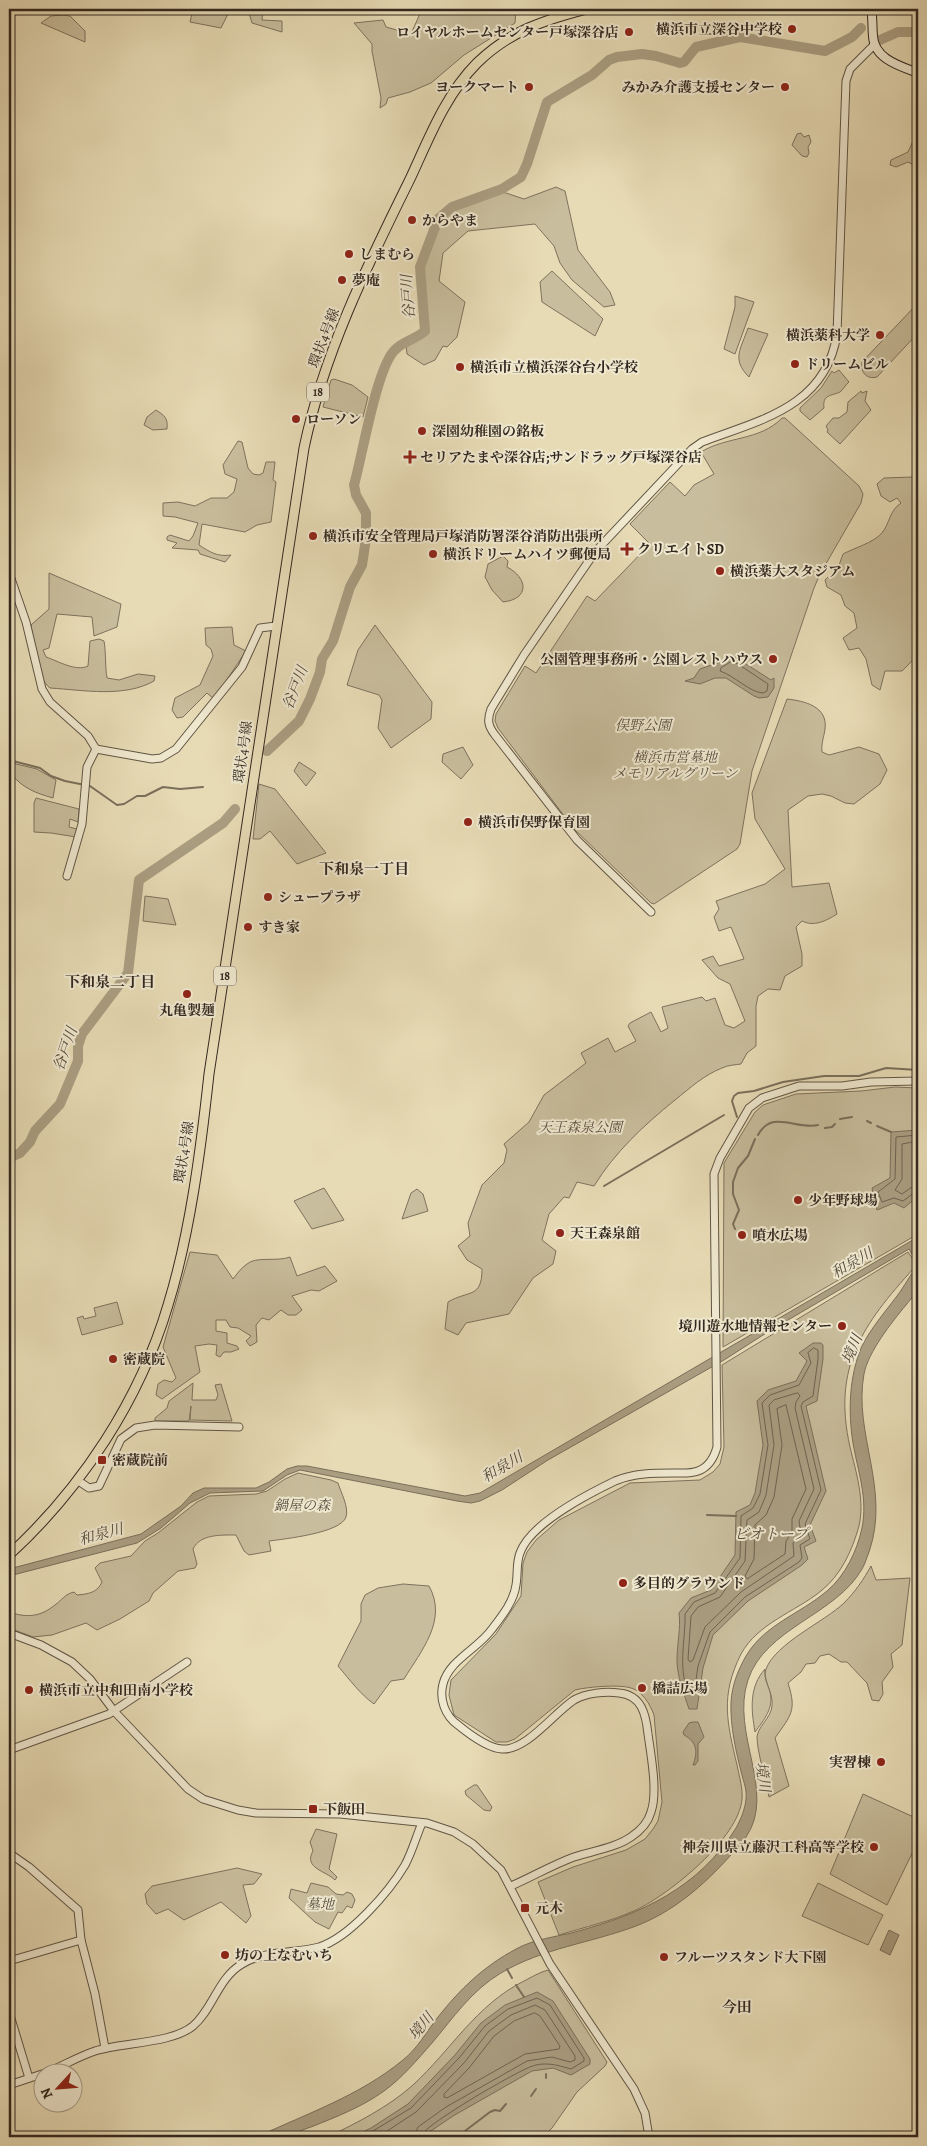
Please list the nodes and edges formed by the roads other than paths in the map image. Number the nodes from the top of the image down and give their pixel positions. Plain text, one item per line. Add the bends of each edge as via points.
1 (587, 9) edge
2 (876, 9) edge
3 (872, 13) edge
4 (874, 45) junction
5 (918, 72) edge
6 (9, 573) edge
7 (276, 626) junction
8 (96, 749) junction
9 (67, 876) dead end
10 (651, 912) dead end
11 (918, 1081) edge
12 (239, 1427) dead end
13 (77, 1480) junction
14 (9, 1555) edge
15 (9, 1633) edge
16 (187, 1662) dead end
17 (114, 1711) junction
18 (9, 1750) edge
19 (422, 1823) junction
20 (9, 1853) edge
21 (511, 1886) junction
22 (81, 1940) junction
23 (9, 1961) edge
24 (9, 2012) edge
25 (105, 2048) junction
26 (67, 2064) edge
27 (32, 2077) edge
28 (29, 2078) junction
29 (9, 2086) edge
30 (649, 2137) edge

1 - 7 main road, 環状4号線 / 18 via 533,25 488,53 453,93 429,140 336,338 314,405 304,448
2 - 3 main road
3 - 4 main road
4 - 5 main road via 887,60
4 - 10 street via 850,69 846,81 837,334 834,352 826,368 806,394 787,408 692,449 595,552 524,656 488,718 495,735 577,840
6 - 8 street via 26,622 42,689 50,702 88,736
7 - 8 street via 260,628 242,667 176,749 161,758 152,759
7 - 13 main road, 環状4号線 / 18 via 179,1265 155,1344 139,1379 122,1413
8 - 9 street via 87,767 82,824
11 - 21 street via 799,1086 762,1098 749,1108 714,1174 717,1447 714,1456 707,1466 692,1472 624,1478 550,1519 523,1547 514,1592 498,1622 444,1680 442,1699 453,1721 491,1746 503,1749 522,1743 583,1696 620,1692 638,1701 646,1716 654,1795 647,1822 628,1839 572,1858
12 - 13 street via 155,1425 136,1428 117,1445 99,1486 89,1488
13 - 14 main road, 環状4号線 / 18 via 31,1535
15 - 17 street via 72,1662 90,1679
16 - 17 street
17 - 18 street
17 - 19 street via 188,1789 212,1802 256,1812 340,1814
19 - 21 street via 440,1826 465,1838 489,1857
19 - 25 street via 404,1867 344,1935 318,1947 269,1954 241,1964 220,1987 200,2019 187,2030 174,2036
20 - 22 street via 78,1910
21 - 30 street via 547,1959 634,2089 645,2113
22 - 23 street
22 - 25 street
24 - 28 street
25 - 26 street
27 - 28 street
28 - 29 street

